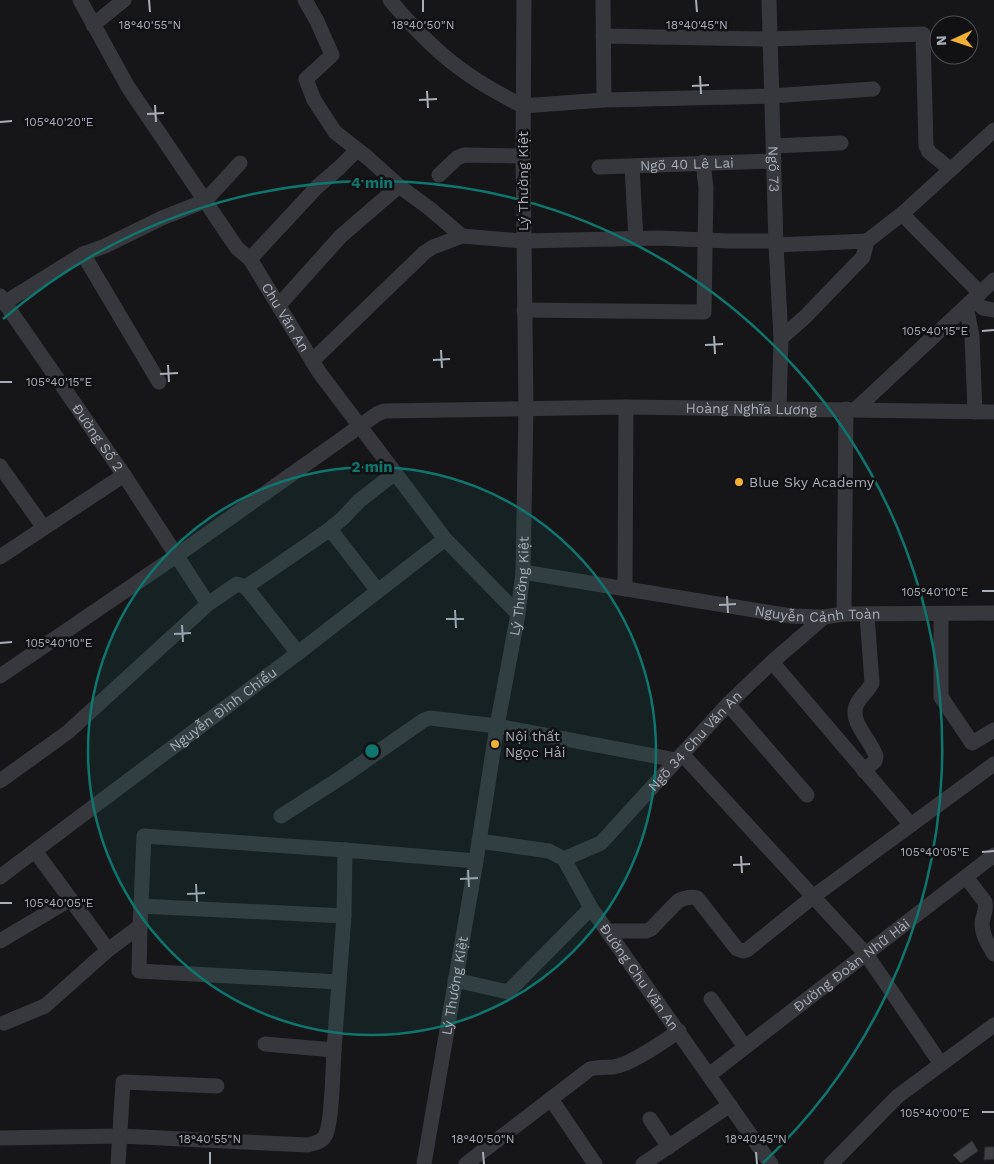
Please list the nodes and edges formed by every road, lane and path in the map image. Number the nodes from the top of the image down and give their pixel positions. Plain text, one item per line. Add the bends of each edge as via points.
1 (80, 0) edge
2 (124, 0) edge
3 (305, 0) edge
4 (390, 0) edge
5 (524, 0) edge
6 (603, 0) edge
7 (769, 0) edge
8 (94, 25) junction
9 (603, 36) junction
10 (770, 39) junction
11 (873, 89) dead end
12 (772, 96) junction
13 (604, 100) junction
14 (522, 106) junction
15 (994, 130) edge
16 (841, 143) dead end
17 (357, 150) junction
18 (774, 153) junction
19 (522, 156) junction
20 (702, 162) junction
21 (240, 163) dead end
22 (600, 167) dead end
23 (632, 167) junction
24 (950, 169) junction
25 (439, 175) dead end
26 (398, 186) junction
27 (205, 201) junction
28 (902, 214) junction
29 (462, 236) junction
30 (636, 239) junction
31 (705, 240) junction
32 (523, 241) junction
33 (867, 241) junction
34 (776, 243) junction
35 (84, 254) junction
36 (250, 259) junction
37 (994, 280) edge
38 (973, 299) junction
39 (2, 300) edge
40 (279, 306) junction
41 (524, 310) junction
42 (994, 310) edge
43 (781, 338) junction
44 (312, 361) junction
45 (159, 382) dead end
46 (626, 407) junction
47 (526, 408) junction
48 (779, 408) junction
49 (851, 409) junction
50 (975, 412) junction
51 (994, 412) edge
52 (360, 426) junction
53 (0, 466) edge
54 (395, 473) junction
55 (124, 475) junction
56 (44, 528) junction
57 (326, 532) junction
58 (445, 539) junction
59 (176, 556) junction
60 (0, 557) edge
61 (523, 572) junction
62 (246, 587) junction
63 (625, 589) junction
64 (378, 591) junction
65 (208, 604) junction
66 (994, 613) edge
67 (518, 614) junction
68 (844, 614) junction
69 (941, 614) junction
70 (867, 615) junction
71 (824, 617) junction
72 (298, 653) junction
73 (772, 662) junction
74 (0, 676) edge
75 (728, 704) junction
76 (496, 726) junction
77 (994, 730) edge
78 (679, 757) junction
79 (994, 764) edge
80 (864, 771) junction
81 (0, 781) edge
82 (807, 795) dead end
83 (281, 816) dead end
84 (911, 825) junction
85 (479, 841) junction
86 (345, 850) junction
87 (35, 851) junction
88 (994, 855) edge
89 (564, 859) junction
90 (476, 861) junction
91 (0, 877) edge
92 (966, 877) junction
93 (814, 896) junction
94 (70, 900) junction
95 (140, 906) junction
96 (592, 908) junction
97 (344, 916) junction
98 (140, 926) junction
99 (607, 931) junction
100 (0, 941) edge
101 (108, 950) junction
102 (866, 954) junction
103 (994, 954) edge
104 (456, 980) junction
105 (340, 982) junction
106 (711, 999) dead end
107 (2, 1021) edge
108 (994, 1025) edge
109 (679, 1031) junction
110 (265, 1044) dead end
111 (745, 1047) junction
112 (334, 1050) junction
113 (941, 1064) junction
114 (709, 1075) junction
115 (217, 1086) dead end
116 (552, 1099) junction
117 (730, 1105) junction
118 (650, 1119) dead end
119 (120, 1136) junction
120 (0, 1138) edge
121 (669, 1146) junction
122 (653, 1161) edge
123 (118, 1164) edge
124 (424, 1164) edge
125 (466, 1164) edge
126 (595, 1164) edge
127 (771, 1164) edge
128 (831, 1164) edge

1 - 8 street, Chu Văn An
2 - 8 street
3 - 17 street via 332,55 306,79 314,100 335,132
4 - 14 street via 421,36 454,65
5 - 14 street, Lý Thường Kiệt
6 - 9 street
7 - 10 street, Ngõ 73
8 - 27 street, Chu Văn An via 128,87
9 - 10 street
9 - 13 street
10 - 12 street, Ngõ 73
10 - 24 street via 923,34 926,146
11 - 12 street
12 - 13 street
12 - 18 street, Ngõ 73
13 - 14 street
14 - 19 street, Lý Thường Kiệt
15 - 24 street
16 - 18 street, Ngõ 40 Lê Lai
17 - 26 street
17 - 36 street via 317,187
18 - 20 street, Ngõ 40 Lê Lai
18 - 34 street, Ngõ 73
19 - 25 street via 464,156 457,158
19 - 32 street, Lý Thường Kiệt
20 - 23 street, Ngõ 40 Lê Lai
20 - 31 street via 706,188
21 - 27 street
22 - 23 street, Ngõ 40 Lê Lai
23 - 30 street
24 - 28 street
26 - 29 street
26 - 40 street via 341,236
27 - 35 street
27 - 36 street, Chu Văn An via 237,248
28 - 33 street
28 - 38 street
29 - 32 street
29 - 44 street via 425,252
30 - 31 street
30 - 32 street
31 - 34 street
31 - 41 street via 704,312
32 - 41 street, Lý Thường Kiệt
33 - 34 street
33 - 43 street via 863,257
34 - 43 street, Ngõ 73
35 - 39 street
35 - 45 street
36 - 40 street, Chu Văn An
37 - 38 street
38 - 42 street via 983,308
38 - 49 street
38 - 50 street
39 - 55 street, Đường Số 2
40 - 44 street, Chu Văn An
41 - 47 street, Lý Thường Kiệt
43 - 48 street, Ngõ 73
44 - 52 street, Chu Văn An
46 - 47 street, Hoàng Nghĩa Lương
46 - 48 street, Hoàng Nghĩa Lương
46 - 63 street
47 - 52 street, Hoàng Nghĩa Lương via 392,410 377,414
47 - 61 street, Lý Thường Kiệt
48 - 49 street, Hoàng Nghĩa Lương
49 - 50 street, Hoàng Nghĩa Lương
49 - 68 street
50 - 51 street, Hoàng Nghĩa Lương
52 - 54 street, Chu Văn An
52 - 59 street, Hoàng Nghĩa Lương
53 - 56 street
54 - 57 street
54 - 58 street, Chu Văn An
55 - 56 street
55 - 59 street, Đường Số 2
56 - 60 street
57 - 62 street
57 - 64 street via 333,533
58 - 64 street, Nguyễn Đình Chiểu
58 - 67 street, Chu Văn An
59 - 65 street, Đường Số 2
59 - 74 street, Hoàng Nghĩa Lương
61 - 63 street, Nguyễn Cảnh Toàn
61 - 67 street, Lý Thường Kiệt
62 - 65 street via 237,584
62 - 72 street
63 - 71 street, Nguyễn Cảnh Toàn via 791,616
64 - 72 street, Nguyễn Đình Chiểu
65 - 81 street via 68,732
66 - 69 street, Nguyễn Cảnh Toàn
67 - 76 street, Lý Thường Kiệt
68 - 70 street, Nguyễn Cảnh Toàn
68 - 71 street, Nguyễn Cảnh Toàn
69 - 70 street, Nguyễn Cảnh Toàn
69 - 77 street via 941,697 972,743
70 - 80 street via 872,684 857,702 855,717 876,756
71 - 73 street, Ngõ 34 Chu Văn An
72 - 87 street, Nguyễn Đình Chiểu
73 - 75 street, Ngõ 34 Chu Văn An
73 - 80 street
75 - 78 street, Ngõ 34 Chu Văn An
75 - 82 street
76 - 78 street
76 - 83 street via 436,718 424,720
76 - 85 street, Lý Thường Kiệt
78 - 89 street, Ngõ 34 Chu Văn An via 601,843
78 - 93 street
79 - 84 street
80 - 84 street
84 - 93 street
85 - 89 street via 549,851
85 - 90 street, Lý Thường Kiệt
86 - 90 street
86 - 95 street via 144,836
86 - 97 street
87 - 91 street, Nguyễn Đình Chiểu
87 - 94 street
88 - 92 street, Đường Đoàn Nhữ Hài
89 - 96 street, Đường Chu Văn An
90 - 104 street, Lý Thường Kiệt
92 - 102 street, Đường Đoàn Nhữ Hài
92 - 103 street via 985,902 982,928
93 - 99 street via 745,951 738,949 693,897 678,902 646,931
93 - 102 street
94 - 100 street
94 - 101 street
95 - 97 street
95 - 98 street
96 - 99 street, Đường Chu Văn An
96 - 104 street via 508,992
97 - 105 street
98 - 101 street
98 - 105 street via 139,971
99 - 109 street, Đường Chu Văn An
101 - 107 street via 44,1006
102 - 111 street, Đường Đoàn Nhữ Hài
102 - 113 street
104 - 124 street, Lý Thường Kiệt
105 - 112 street
106 - 111 street
108 - 113 street
109 - 114 street, Đường Chu Văn An
109 - 116 street via 633,1059 612,1067 590,1069
110 - 112 street
111 - 114 street, Đường Đoàn Nhữ Hài
112 - 119 street via 329,1124 325,1136 319,1141 308,1145
113 - 128 street via 898,1096
114 - 117 street, Đường Chu Văn An
115 - 119 street via 123,1082
116 - 125 street
116 - 126 street
117 - 121 street
117 - 127 street, Đường Chu Văn An
118 - 121 street
119 - 120 street
119 - 123 street
121 - 122 street

